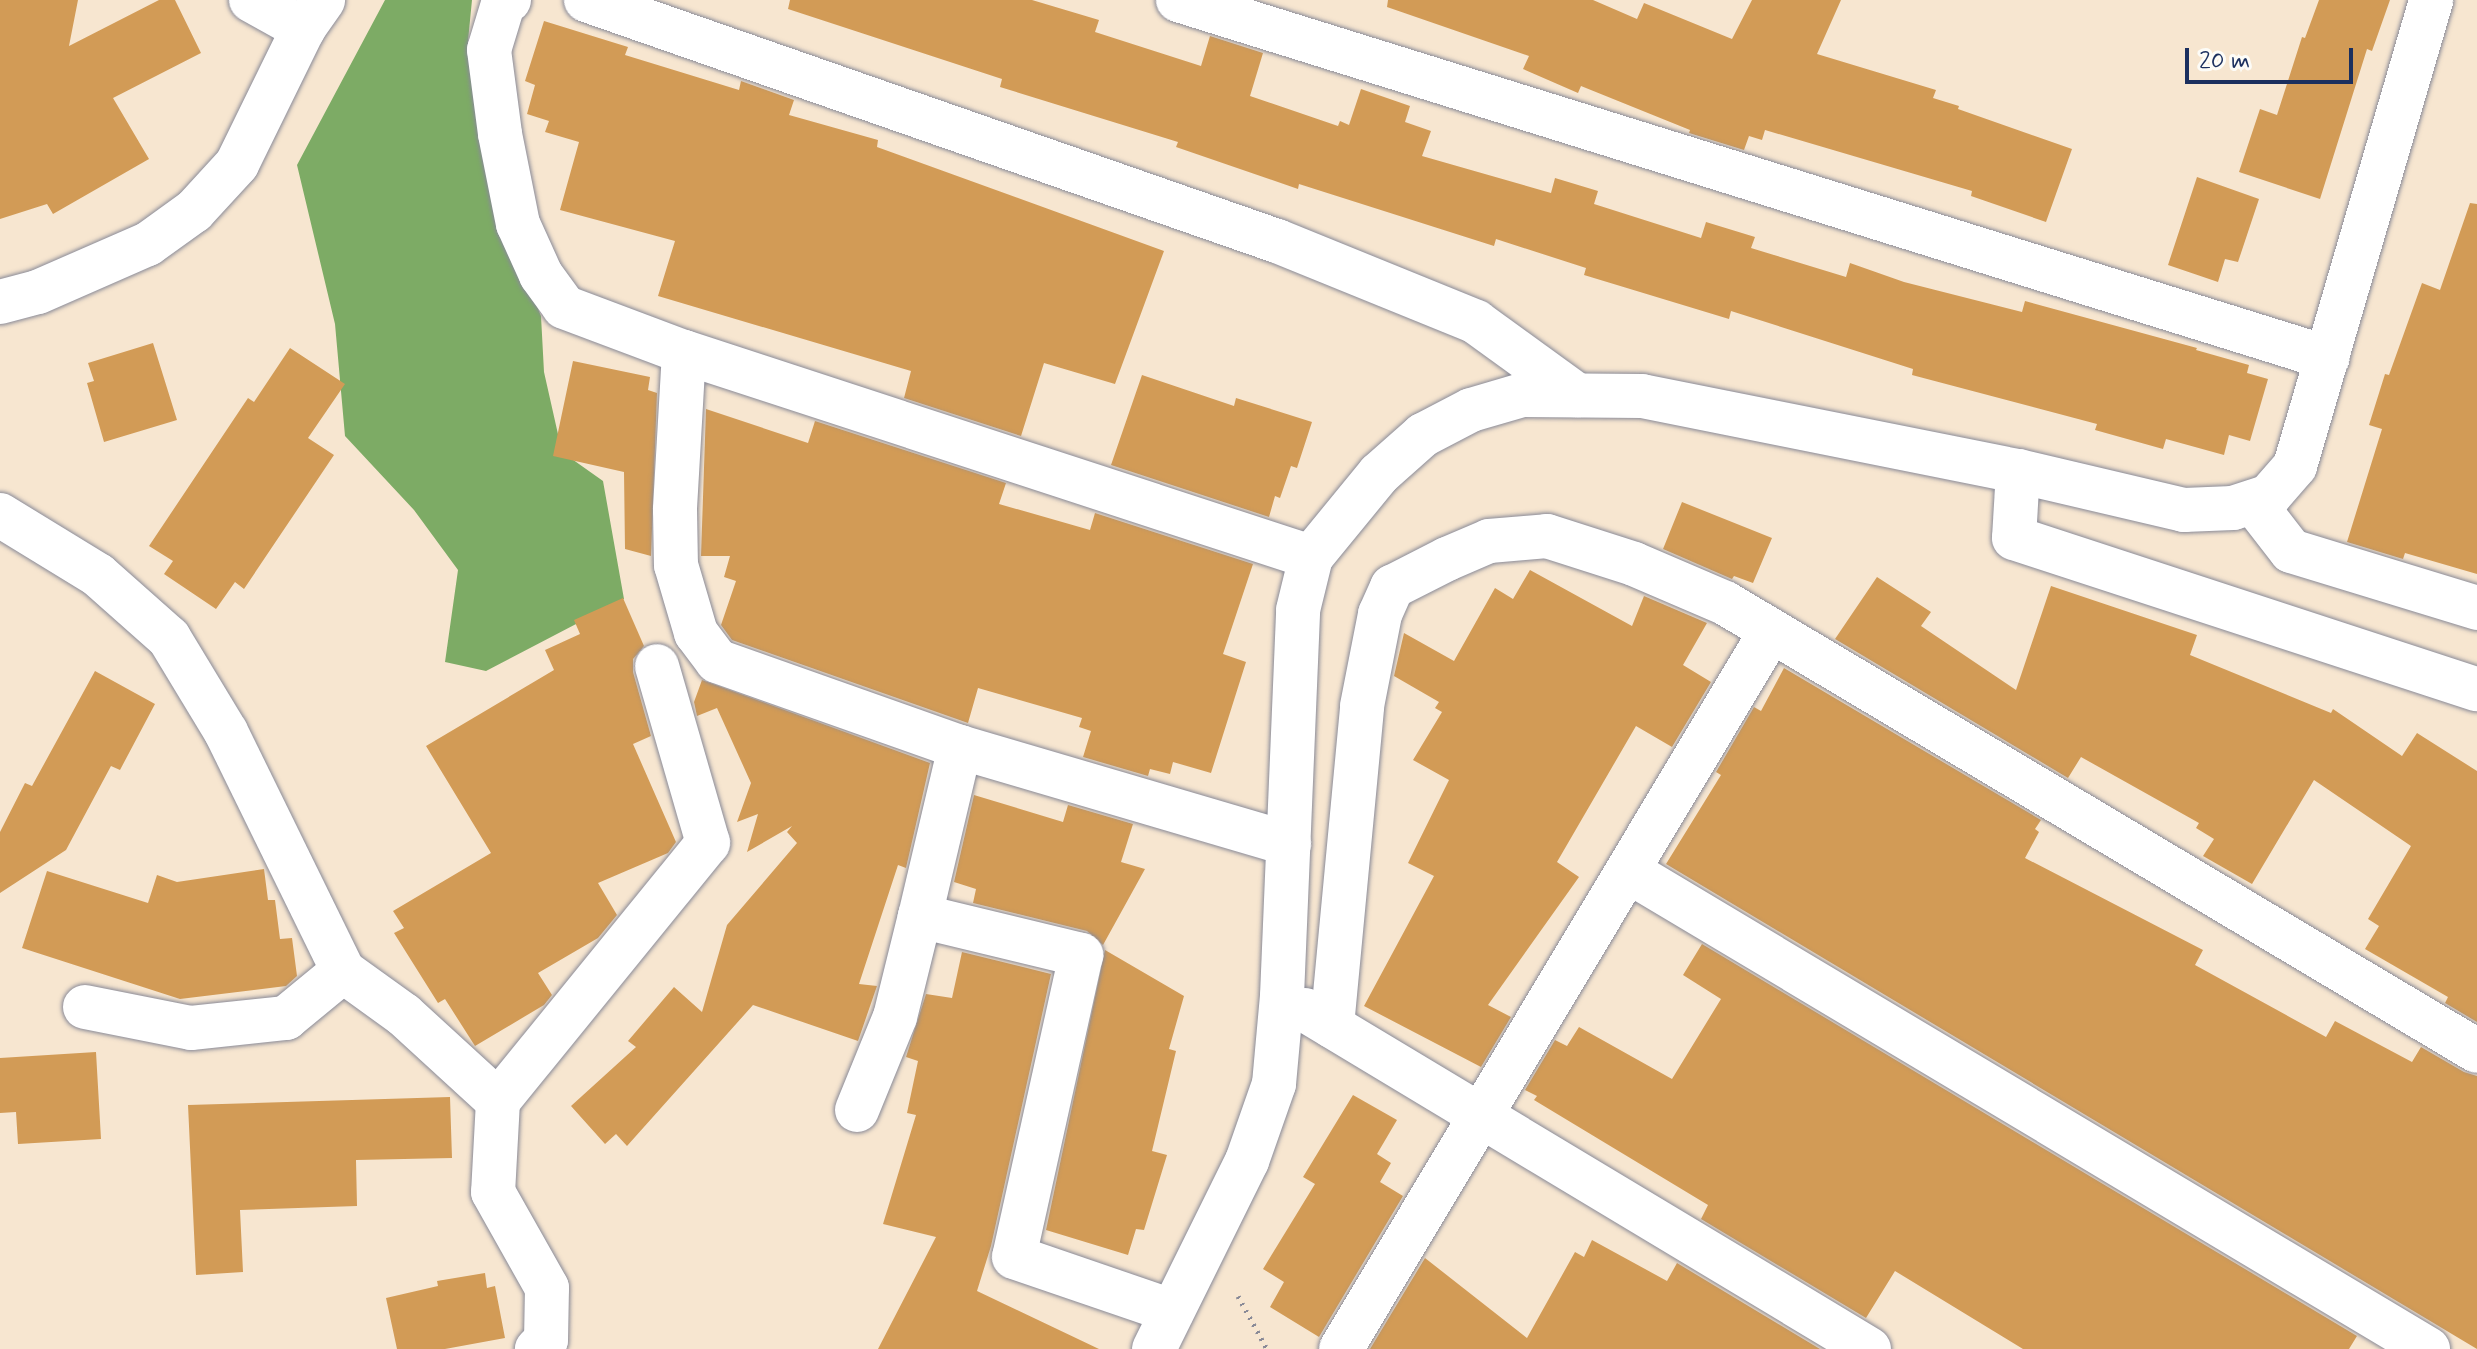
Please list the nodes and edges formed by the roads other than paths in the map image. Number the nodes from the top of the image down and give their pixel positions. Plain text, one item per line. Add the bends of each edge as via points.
1 (251, 0) edge
2 (509, 0) edge
3 (586, 0) edge
4 (1178, 0) edge
5 (2431, 0) edge
6 (313, 14) edge
7 (0, 302) edge
8 (684, 352) junction
9 (2328, 358) junction
10 (1577, 395) junction
11 (2018, 471) junction
12 (2253, 502) junction
13 (0, 515) edge
14 (1311, 557) junction
15 (2477, 608) edge
16 (1771, 631) junction
17 (657, 666) dead end
18 (2477, 689) edge
19 (960, 747) junction
20 (1289, 844) junction
21 (1628, 871) junction
22 (920, 916) junction
23 (343, 971) junction
24 (1282, 996) junction
25 (85, 1007) dead end
26 (1332, 1026) junction
27 (2477, 1051) edge
28 (498, 1101) junction
29 (857, 1110) dead end
30 (1479, 1118) junction
31 (1163, 1330) edge
32 (537, 1349) edge
33 (1341, 1349) edge
34 (1869, 1349) edge
35 (2428, 1349) edge

1 - 6 street
2 - 8 street via 503,4 489,50 518,224 541,275 564,307
3 - 10 street via 1277,241 1476,322
4 - 9 street
5 - 9 street
6 - 7 street via 237,164 194,211 148,244 38,292
8 - 14 street
8 - 19 street via 676,565 696,633 717,661
9 - 12 street via 2295,466 2269,496
10 - 11 street via 1642,396
10 - 14 street via 1522,395 1471,410 1423,435 1379,474
11 - 12 street via 2184,510
11 - 18 street via 2014,538
12 - 15 street via 2291,551
13 - 23 street via 98,575 169,638 226,732
14 - 20 street via 1293,653
16 - 21 street
16 - 26 street via 1725,603 1634,564 1547,536 1489,541 1392,587 1380,614 1362,706
16 - 27 street
17 - 28 street via 708,843
19 - 20 street
19 - 22 street
20 - 24 street
21 - 30 street
21 - 35 street
22 - 29 street via 895,1017
22 - 31 street via 1081,955 1014,1257
23 - 25 street via 286,1018 191,1028
23 - 28 street via 404,1015
24 - 26 street
24 - 31 street via 1274,1084 1247,1161
26 - 30 street
28 - 32 street via 493,1192 547,1288 546,1340
30 - 33 street
30 - 34 street

